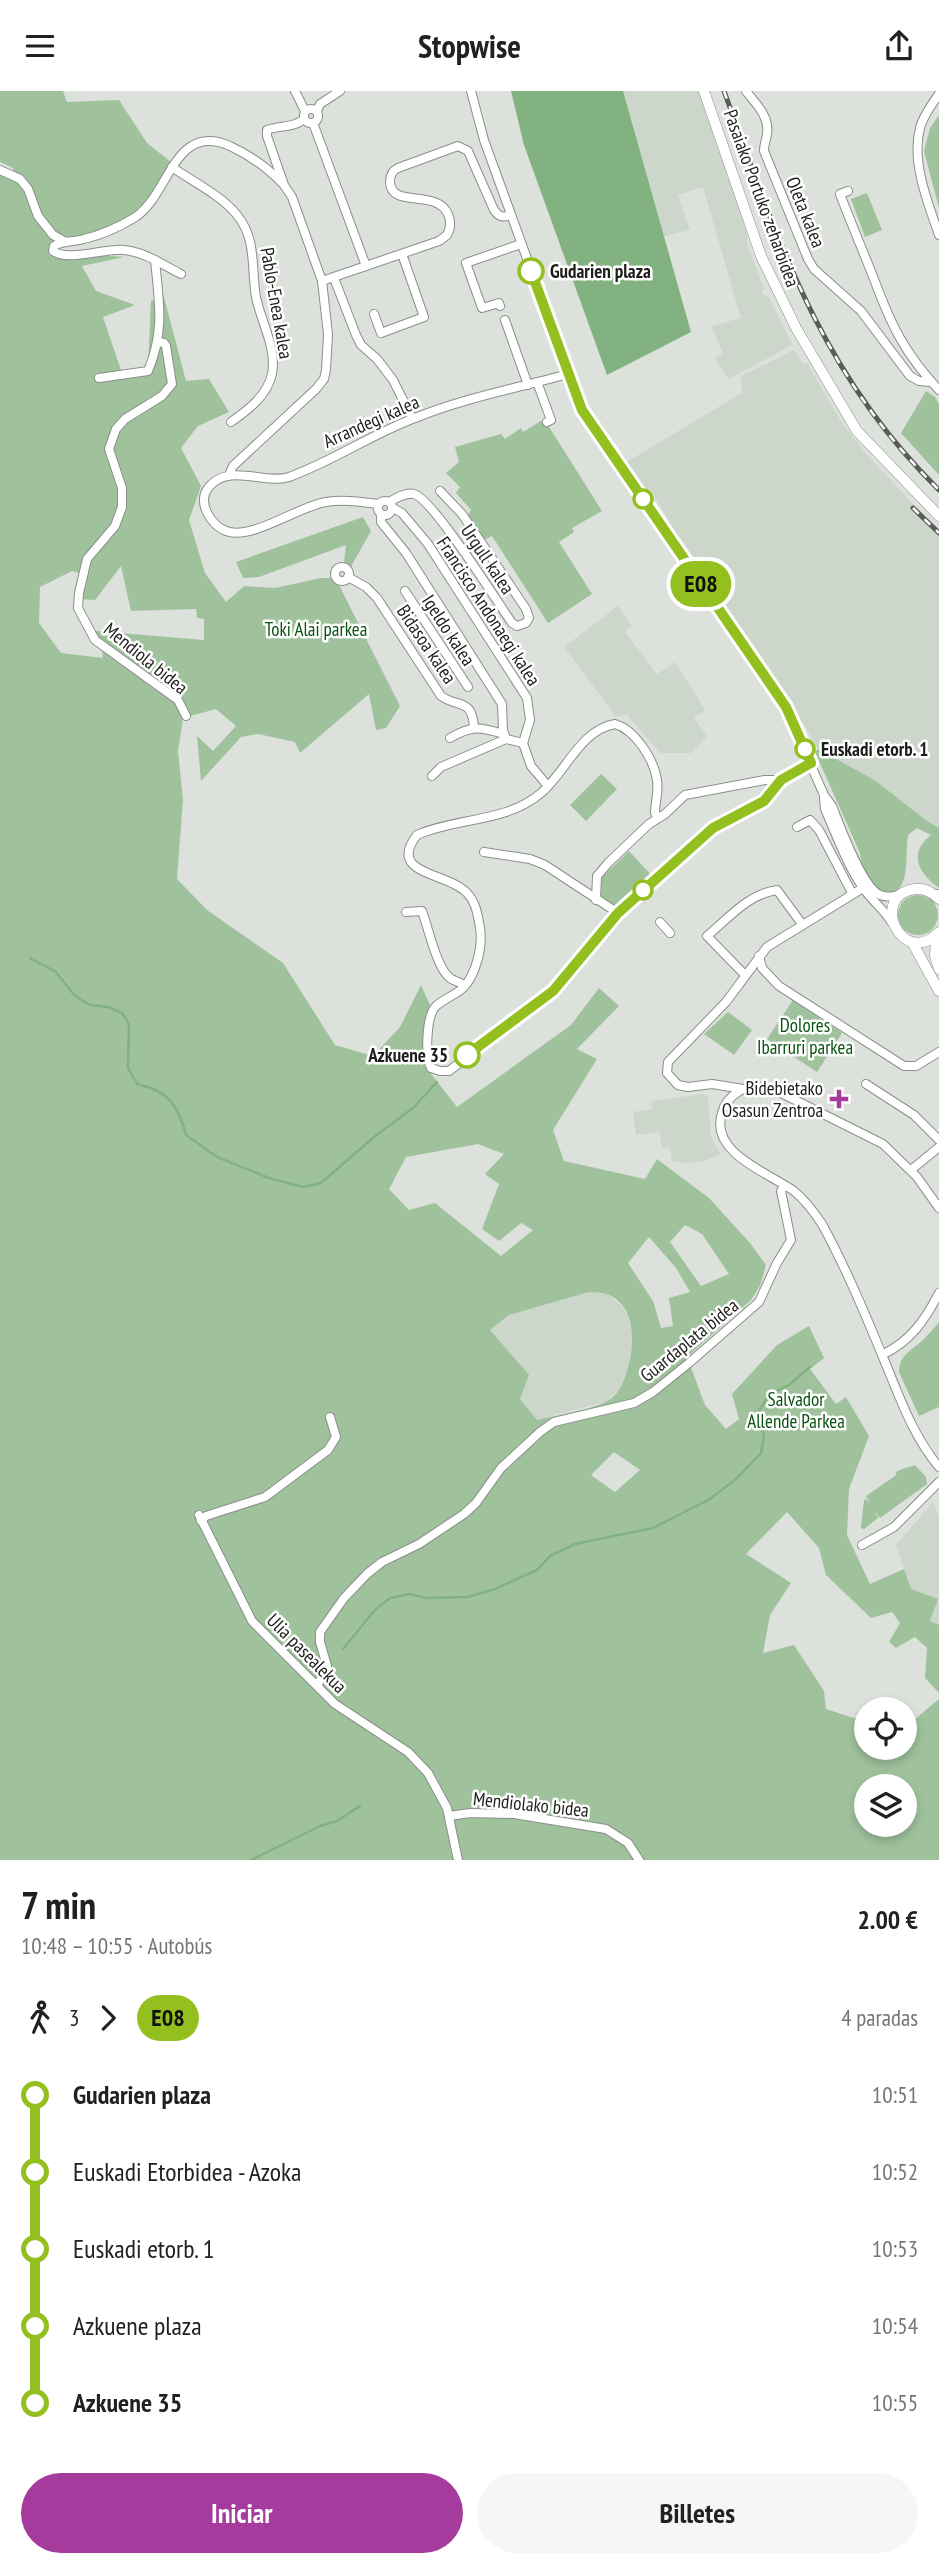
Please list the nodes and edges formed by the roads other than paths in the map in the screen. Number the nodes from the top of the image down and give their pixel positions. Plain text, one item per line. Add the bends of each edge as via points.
1 (340, 91) edge
2 (471, 91) edge
3 (704, 91) edge
4 (746, 91) edge
5 (939, 94) edge
6 (298, 95) edge
7 (310, 115) junction
8 (172, 167) junction
9 (0, 170) edge
10 (284, 185) junction
11 (848, 191) dead end
12 (510, 215) junction
13 (939, 235) edge
14 (66, 242) junction
15 (521, 244) junction
16 (402, 254) junction
17 (155, 260) junction
18 (366, 266) junction
19 (181, 274) dead end
20 (334, 278) junction
21 (322, 281) junction
22 (500, 306) dead end
23 (374, 314) dead end
24 (505, 320) dead end
25 (159, 342) junction
26 (568, 374) junction
27 (99, 378) dead end
28 (537, 382) junction
29 (931, 382) junction
30 (528, 385) junction
31 (939, 390) edge
32 (412, 418) junction
33 (231, 422) dead end
34 (547, 422) dead end
35 (229, 475) junction
36 (440, 491) dead end
37 (391, 505) junction
38 (380, 510) junction
39 (939, 516) edge
40 (348, 577) dead end
41 (405, 591) dead end
42 (468, 687) dead end
43 (186, 716) dead end
44 (474, 727) junction
45 (505, 736) junction
46 (450, 738) dead end
47 (523, 743) junction
48 (811, 763) junction
49 (432, 776) dead end
50 (765, 780) junction
51 (781, 780) junction
52 (548, 786) junction
53 (770, 796) junction
54 (824, 796) junction
55 (659, 818) junction
56 (797, 827) dead end
57 (484, 852) dead end
58 (863, 888) junction
59 (852, 893) junction
60 (902, 894) junction
61 (938, 898) edge
62 (596, 900) junction
63 (406, 912) dead end
64 (618, 913) junction
65 (660, 922) dead end
66 (892, 923) junction
67 (802, 924) junction
68 (670, 933) dead end
69 (938, 934) edge
70 (912, 942) junction
71 (760, 956) junction
72 (939, 969) edge
73 (745, 975) junction
74 (465, 985) junction
75 (939, 991) edge
76 (939, 1052) edge
77 (866, 1084) dead end
78 (743, 1089) junction
79 (939, 1140) edge
80 (939, 1147) edge
81 (911, 1170) junction
82 (784, 1186) junction
83 (925, 1187) junction
84 (939, 1199) edge
85 (939, 1208) edge
86 (939, 1293) edge
87 (882, 1355) junction
88 (330, 1417) dead end
89 (939, 1467) edge
90 (939, 1482) edge
91 (862, 1545) dead end
92 (317, 1685) junction
93 (449, 1816) junction
94 (458, 1860) edge
95 (639, 1860) edge

1 - 7 street
2 - 12 street
3 - 39 main road, Pasaiako Portuko zeharbidea via 761,256 812,357 857,431
4 - 29 street, Oleta kalea via 766,120 765,151 814,269 861,311 910,376
5 - 13 street via 920,126 917,152
6 - 7 street
7 - 10 street via 293,126 267,130
7 - 18 street
8 - 10 street via 190,145 223,143
8 - 14 street via 144,211 112,230
8 - 33 street, Pablo-Enea kalea via 228,205 245,226 253,253 256,294 269,338 272,372 263,393
9 - 14 street via 20,179 38,216 53,235
10 - 21 street
11 - 29 street, Oleta kalea via 840,194 884,309
12 - 15 street
12 - 16 street via 504,217 494,210 471,157 458,146 393,171 393,191 433,200 448,215 450,231 444,239
14 - 17 street via 54,246 53,251 63,255 123,250
15 - 22 street via 466,263 480,309
15 - 26 street
16 - 18 street
16 - 23 street via 424,317 381,333
17 - 19 street
17 - 25 street
18 - 20 street
20 - 21 street
20 - 32 street via 361,345 393,380
21 - 35 street via 328,334 324,379
24 - 30 street
25 - 27 street via 148,372
25 - 43 street, Mendiola bidea via 166,347 172,384 116,429 109,449 122,488 122,507 115,526 87,559 78,608 95,640 178,700
26 - 28 street, Arrandegi kalea
26 - 48 street via 582,410 604,445 786,707
28 - 30 street, Arrandegi kalea
28 - 34 street via 551,420
29 - 31 street, Oleta kalea
30 - 32 street, Arrandegi kalea
32 - 35 street, Arrandegi kalea via 287,478
35 - 38 street via 208,487 204,498 209,517 232,533 326,502 357,501
36 - 37 street, Urgull kalea via 462,513 526,609 526,623 512,623 449,530 419,496 407,494
37 - 38 street via 389,514
37 - 47 street, Francisco Andonaegi kalea via 428,544 527,698 530,720
38 - 45 street via 385,529 406,553 502,704
40 - 44 street, Bidasoa kalea via 377,598 441,696 464,704
41 - 42 street, Igeldo kalea
44 - 45 street
44 - 46 street
45 - 47 street
45 - 49 street via 441,767
47 - 52 street via 531,766
48 - 51 street
48 - 54 street
50 - 51 street
50 - 53 street via 771,786
50 - 55 street via 685,795
51 - 53 street
52 - 55 street via 591,733 606,726 622,726 654,769
52 - 74 street via 510,810 425,831 409,845 414,867 461,888 476,909 481,943
53 - 64 street via 713,828
54 - 58 street via 825,809
54 - 60 street via 869,885 882,896
55 - 62 street via 597,876
56 - 59 street via 810,820 819,830
57 - 62 street via 545,865
58 - 59 street
58 - 66 street
59 - 67 street
60 - 61 main road via 919,889
60 - 66 main road via 893,907
62 - 64 street
63 - 74 street via 422,911 445,972
64 - 74 street via 553,991 449,1071 431,1068 426,1055 434,1008
65 - 68 street
66 - 70 main road via 900,936
67 - 71 street via 775,940
67 - 73 street via 777,890 766,891 707,936
69 - 70 main road
69 - 72 main road via 935,956
70 - 75 main road
71 - 73 street
71 - 76 street via 762,968 779,986 904,1066 916,1066
73 - 78 street via 666,1067 678,1085
77 - 79 street via 914,1115
78 - 81 street via 760,1086 775,1090 867,1135
78 - 82 street via 723,1108 722,1136 731,1149
80 - 81 street
81 - 83 street
82 - 87 street via 804,1201 822,1224
82 - 92 street, Guardaplata bidea via 781,1191 791,1240 759,1302 653,1392 617,1409 554,1422 501,1468 464,1514 368,1573 320,1632 327,1666
83 - 84 street
83 - 85 street
86 - 87 street via 922,1325
87 - 89 street via 914,1430
88 - 92 street, Ulia pasealekua via 335,1437 328,1450 265,1497 200,1518 252,1621
90 - 91 street via 894,1527
92 - 93 street, Ulia pasealekua via 346,1712 408,1752 428,1773
93 - 94 street, Ulia pasealekua
93 - 95 street, Mendiolako bidea via 514,1814 606,1829 628,1843

